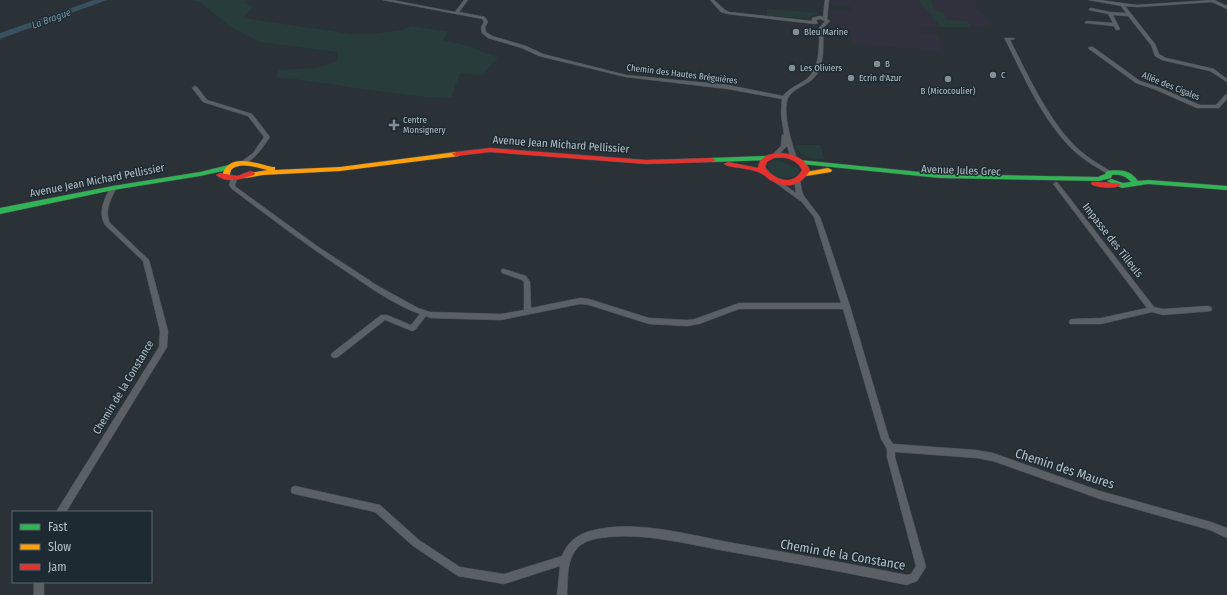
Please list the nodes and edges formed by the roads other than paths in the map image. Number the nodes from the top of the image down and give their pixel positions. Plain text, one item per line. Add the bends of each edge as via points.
1 (386, 0) edge
2 (466, 0) edge
3 (712, 0) edge
4 (827, 0) edge
5 (1091, 0) edge
6 (1212, 0) edge
7 (1122, 5) junction
8 (1227, 8) edge
9 (1092, 10) dead end
10 (456, 13) junction
11 (1110, 13) junction
12 (1129, 14) junction
13 (823, 17) junction
14 (1086, 22) dead end
15 (818, 24) junction
16 (1013, 39) dead end
17 (1091, 48) dead end
18 (1227, 81) edge
19 (195, 88) dead end
20 (1227, 96) edge
21 (784, 98) junction
22 (786, 129) junction
23 (771, 156) junction
24 (704, 160) junction
25 (798, 160) junction
26 (250, 164) junction
27 (762, 171) junction
28 (298, 172) junction
29 (230, 174) junction
30 (806, 174) junction
31 (1109, 175) junction
32 (1127, 175) junction
33 (246, 176) junction
34 (776, 181) junction
35 (798, 181) junction
36 (1136, 183) junction
37 (1227, 183) edge
38 (1056, 184) junction
39 (1117, 185) junction
40 (112, 188) junction
41 (1227, 188) edge
42 (807, 204) junction
43 (0, 211) edge
44 (504, 271) dead end
45 (846, 306) junction
46 (1152, 309) junction
47 (1208, 309) dead end
48 (528, 312) junction
49 (425, 313) junction
50 (1073, 322) dead end
51 (334, 355) dead end
52 (891, 448) junction
53 (295, 490) dead end
54 (61, 511) edge
55 (1227, 533) edge
56 (565, 560) junction
57 (39, 583) edge
58 (39, 595) edge
59 (562, 595) edge

1 - 10 street, Chemin des Hautes Bréguières
2 - 10 street
3 - 15 street via 728,13
4 - 13 street
5 - 7 street
6 - 7 street
6 - 8 street
7 - 12 street
9 - 11 street
10 - 21 street, Chemin des Hautes Bréguières via 485,19 483,29 486,35 541,54 626,76 706,85
11 - 12 street
11 - 14 street via 1117,27
12 - 18 street via 1153,45 1157,55 1164,59 1212,70
13 - 15 street
13 - 15 street via 828,22
15 - 21 street via 821,48 815,73
16 - 31 street via 1007,39 1050,116 1071,144
17 - 20 street, Allée des Cigales via 1138,82 1199,107 1217,107
19 - 26 street via 205,101 250,115 267,137
21 - 22 street
22 - 23 street via 784,146
22 - 25 street
23 - 24 street, Avenue Jean Michard Pellissier
23 - 25 street, Avenue Jules Grec
23 - 27 street via 762,164
24 - 27 street, Avenue Jean Michard Pellissier
24 - 28 street, Avenue Jean Michard Pellissier via 646,162 490,150
25 - 30 street via 805,166
25 - 31 street, Avenue Jules Grec via 940,176 1095,179
26 - 28 street, Avenue Jean Michard Pellissier
26 - 29 street
26 - 33 street via 254,170
27 - 34 street
28 - 33 street, Avenue Jean Michard Pellissier
29 - 33 street, Avenue Jean Michard Pellissier
29 - 40 street, Avenue Jean Michard Pellissier via 200,174
29 - 49 street via 234,188 315,248 376,288
30 - 35 street
30 - 38 street, Avenue Jules Grec via 830,170 942,182
31 - 32 street, Avenue Jules Grec via 1118,172
31 - 39 street
32 - 36 street
32 - 37 street
34 - 35 street
34 - 42 street, Chemin de la Constance
35 - 42 street, Chemin de la Constance via 797,188
36 - 39 street, Avenue Jules Grec via 1131,187
36 - 41 street
38 - 39 street, Avenue Jules Grec
38 - 46 street, Impasse des Tilleuls
40 - 43 street, Avenue Jean Michard Pellissier
40 - 54 street, Chemin de la Constance via 103,211 104,218 107,224 146,260 164,331 163,347
42 - 45 street, Chemin de la Constance via 822,229
44 - 48 street via 524,278 527,282
45 - 48 street via 739,306 687,323 649,321 580,301
45 - 52 street, Chemin de la Constance via 885,439
46 - 47 street via 1163,312
46 - 50 street via 1101,322
48 - 49 street via 502,318
49 - 51 street via 412,328 384,317
52 - 55 street, Chemin des Maures via 993,457 1100,495 1211,526
52 - 56 street, Chemin de la Constance via 891,457 921,567 914,578 907,580 708,543 622,533 588,536 570,549
53 - 56 street via 377,508 416,543 458,571 504,578
56 - 59 street
57 - 58 street

